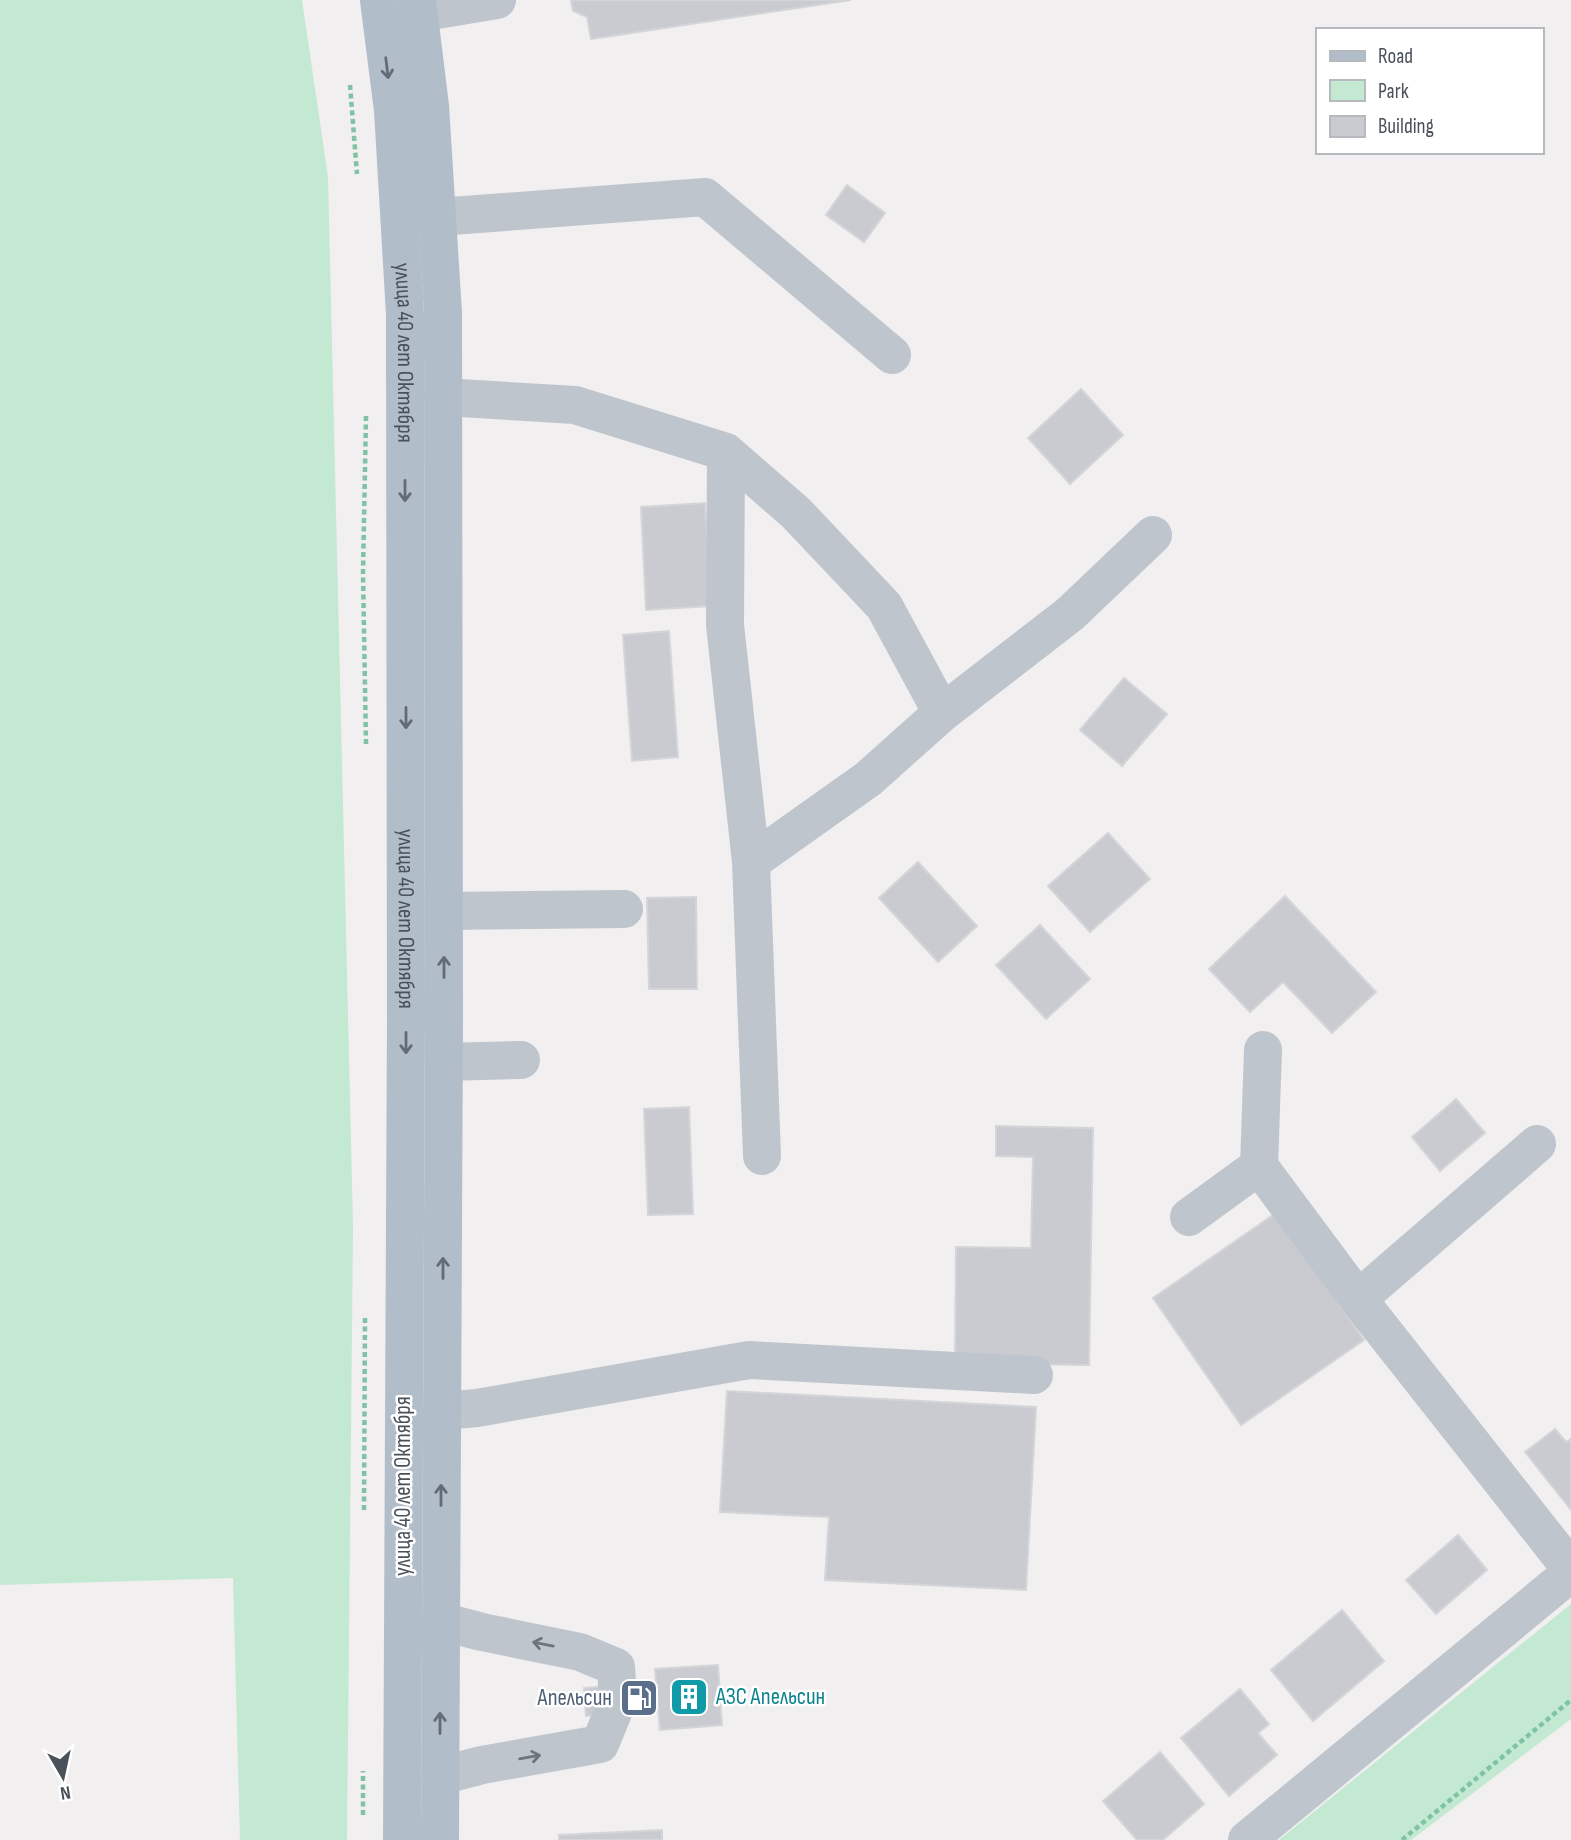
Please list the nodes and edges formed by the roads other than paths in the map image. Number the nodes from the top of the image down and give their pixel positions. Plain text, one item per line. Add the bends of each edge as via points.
1 (379, 0) edge
2 (497, 0) edge
3 (418, 7) edge
4 (438, 217) junction
5 (892, 355) dead end
6 (443, 397) junction
7 (726, 452) junction
8 (1153, 535) dead end
9 (942, 713) junction
10 (751, 862) junction
11 (624, 909) dead end
12 (444, 911) junction
13 (1263, 1050) dead end
14 (521, 1060) dead end
15 (444, 1062) junction
16 (1537, 1144) dead end
17 (762, 1156) dead end
18 (1259, 1166) junction
19 (1189, 1217) dead end
20 (1358, 1299) junction
21 (1034, 1374) dead end
22 (442, 1411) junction
23 (1571, 1571) edge
24 (440, 1621) junction
25 (440, 1776) junction
26 (402, 1840) edge
27 (440, 1840) edge
28 (1247, 1840) edge

1 -> 26 main road, улица 40 лет Октября via 393,110 405,314
2 - 3 lane
3 - 4 main road, улица 40 лет Октября
4 - 5 lane via 705,197
4 - 6 main road, улица 40 лет Октября
6 - 7 lane via 575,405
6 - 12 main road, улица 40 лет Октября
7 - 9 lane via 796,513 884,606
7 - 10 lane via 725,625
8 - 9 lane via 1070,614
9 - 10 lane via 868,779
10 - 17 lane
11 - 12 lane
15 -> 12 main road, улица 40 лет Октября
13 - 18 lane
14 - 15 lane
22 -> 15 main road, улица 40 лет Октября
16 - 20 lane
18 - 19 lane
18 - 20 lane
20 - 23 lane
21 - 22 lane via 749,1360
24 -> 22 main road, улица 40 лет Октября
23 - 28 lane
25 -> 24 main road, улица 40 лет Октября
25 -> 24 lane via 600,1744 618,1700 615,1667 580,1652
25 - 27 main road, улица 40 лет Октября

